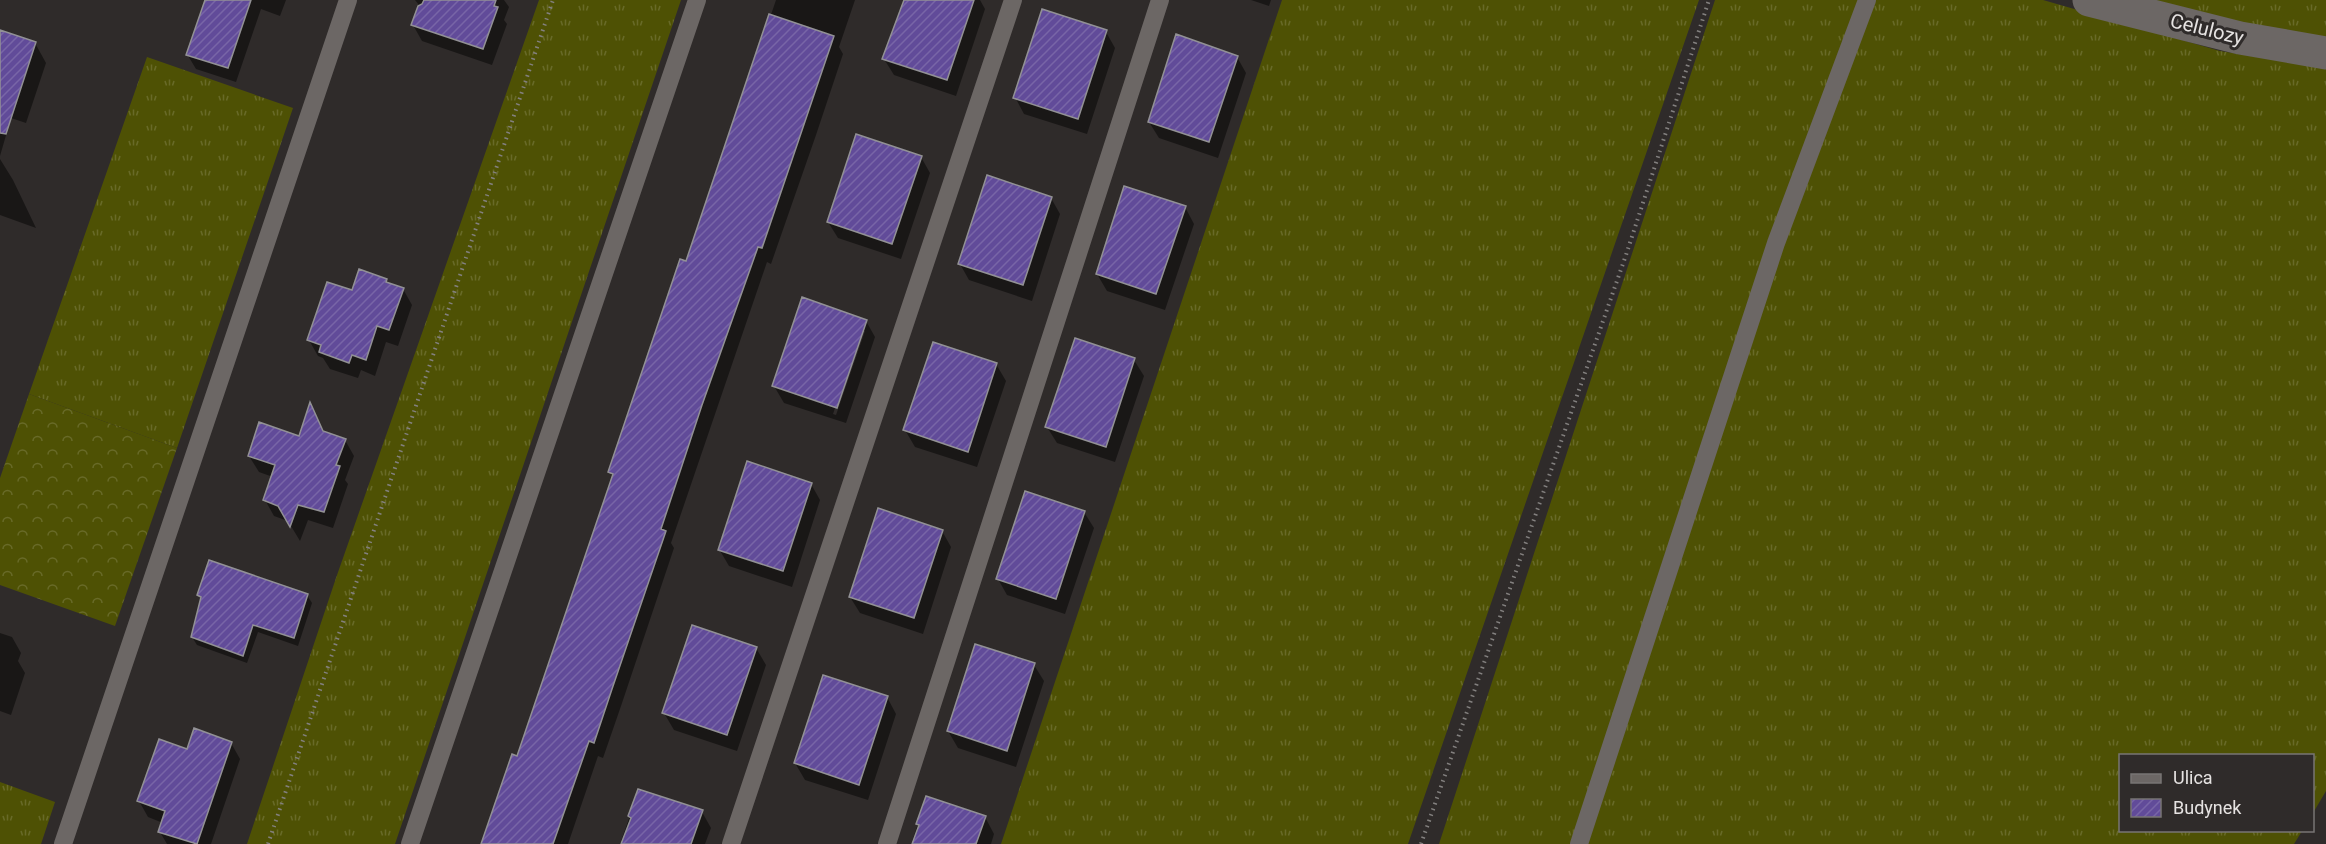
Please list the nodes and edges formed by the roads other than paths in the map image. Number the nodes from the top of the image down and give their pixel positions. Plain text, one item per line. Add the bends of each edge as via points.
1 (348, 0) edge
2 (697, 0) edge
3 (1013, 0) edge
4 (1160, 0) edge
5 (1866, 0) edge
6 (2089, 0) edge
7 (2326, 52) edge
8 (63, 844) edge
9 (410, 844) edge
10 (731, 844) edge
11 (887, 844) edge
12 (1579, 844) edge

1 - 8 lane
2 - 9 lane
3 - 10 lane
4 - 11 lane
5 - 12 lane via 1776,243
6 - 7 street, Celulozy via 2240,38

